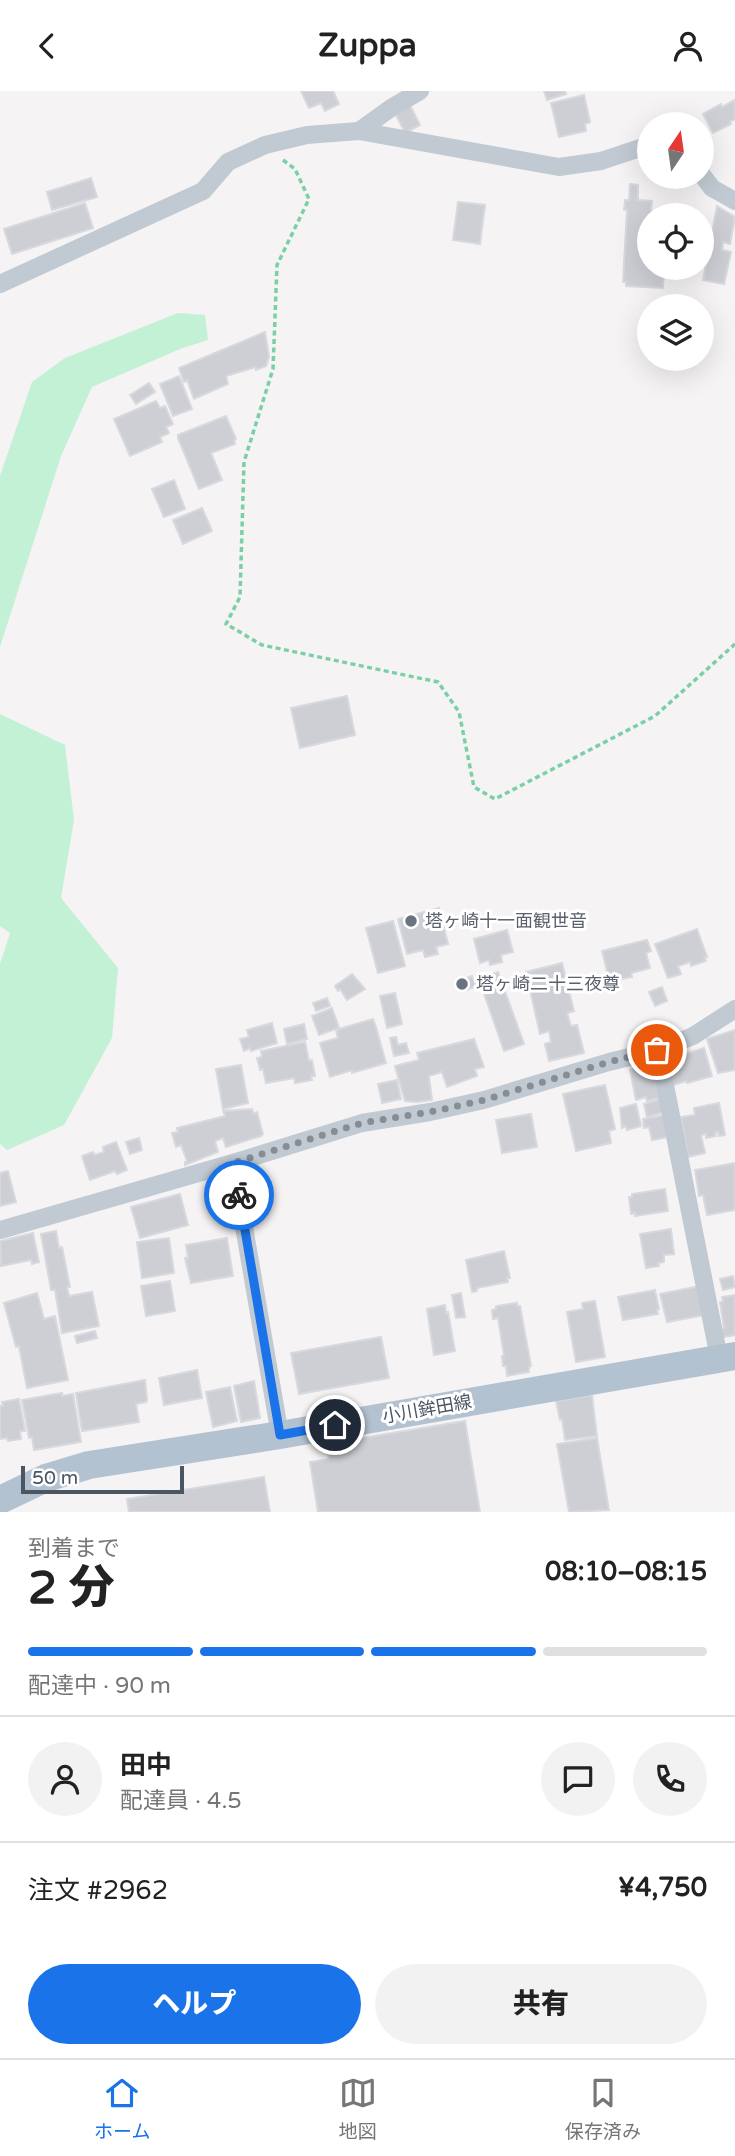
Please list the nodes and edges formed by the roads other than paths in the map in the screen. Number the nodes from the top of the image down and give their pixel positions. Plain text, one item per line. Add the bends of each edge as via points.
1 (420, 91) edge
2 (359, 131) junction
3 (637, 149) edge
4 (714, 189) edge
5 (735, 201) edge
6 (0, 284) edge
7 (735, 1009) edge
8 (657, 1050) junction
9 (233, 1163) junction
10 (0, 1230) edge
11 (727, 1357) edge
12 (280, 1435) junction
13 (0, 1500) edge

1 - 2 street
2 - 3 street via 559,167 601,161
2 - 6 street via 307,135 265,145 228,162 203,191
4 - 5 street
7 - 8 street via 693,1036
8 - 9 street via 484,1100 362,1123
8 - 11 street
9 - 10 street
9 - 12 street
11 - 12 main road, 小川鉾田線
12 - 13 main road, 小川鉾田線 via 89,1465 46,1478

